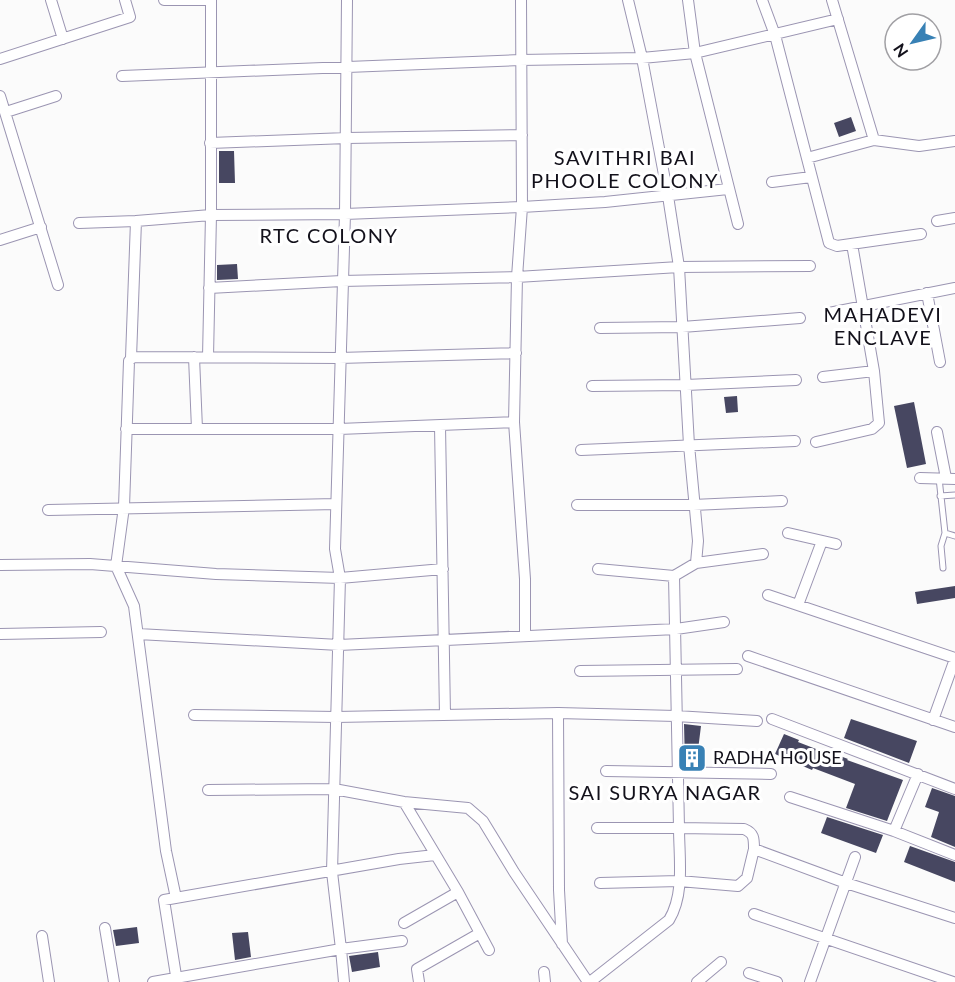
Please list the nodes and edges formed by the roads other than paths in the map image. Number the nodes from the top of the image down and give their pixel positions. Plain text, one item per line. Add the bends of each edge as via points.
1 (51, 0) edge
2 (125, 0) edge
3 (164, 0) edge
4 (211, 0) edge
5 (347, 0) edge
6 (521, 0) edge
7 (628, 0) edge
8 (688, 0) edge
9 (762, 0) edge
10 (832, 0) edge
11 (838, 20) junction
12 (775, 35) junction
13 (63, 39) junction
14 (695, 53) junction
15 (642, 58) junction
16 (0, 59) edge
17 (520, 60) junction
18 (348, 66) junction
19 (211, 73) junction
20 (122, 76) dead end
21 (0, 96) edge
22 (56, 96) dead end
23 (6, 112) junction
24 (522, 135) junction
25 (347, 138) junction
26 (874, 140) junction
27 (955, 141) edge
28 (210, 143) junction
29 (807, 158) junction
30 (811, 177) junction
31 (772, 182) dead end
32 (728, 189) junction
33 (668, 196) junction
34 (522, 207) junction
35 (345, 214) junction
36 (211, 215) junction
37 (955, 218) edge
38 (136, 221) junction
39 (938, 221) dead end
40 (79, 223) dead end
41 (738, 224) dead end
42 (41, 227) junction
43 (921, 234) dead end
44 (0, 240) edge
45 (852, 244) junction
46 (810, 266) dead end
47 (679, 267) junction
48 (517, 277) junction
49 (342, 281) junction
50 (58, 285) dead end
51 (209, 288) junction
52 (955, 288) edge
53 (927, 293) junction
54 (864, 307) junction
55 (829, 313) dead end
56 (800, 318) dead end
57 (682, 327) junction
58 (600, 328) dead end
59 (516, 353) junction
60 (195, 357) junction
61 (208, 357) junction
62 (131, 358) junction
63 (339, 358) junction
64 (940, 362) dead end
65 (874, 370) junction
66 (823, 377) dead end
67 (796, 380) dead end
68 (686, 385) junction
69 (592, 386) dead end
70 (514, 422) junction
71 (440, 426) junction
72 (126, 429) junction
73 (197, 429) junction
74 (339, 429) junction
75 (937, 432) dead end
76 (795, 441) dead end
77 (816, 442) dead end
78 (688, 445) junction
79 (581, 450) dead end
80 (920, 478) dead end
81 (947, 478) edge
82 (955, 495) edge
83 (940, 496) junction
84 (782, 501) dead end
85 (336, 504) junction
86 (577, 505) dead end
87 (693, 505) junction
88 (124, 507) junction
89 (48, 510) dead end
90 (788, 533) dead end
91 (945, 533) junction
92 (955, 536) edge
93 (822, 541) junction
94 (836, 544) dead end
95 (763, 554) dead end
96 (696, 563) junction
97 (0, 565) edge
98 (116, 566) junction
99 (443, 568) junction
100 (943, 568) dead end
101 (598, 569) dead end
102 (674, 576) junction
103 (340, 578) junction
104 (768, 595) dead end
105 (798, 605) junction
106 (724, 622) dead end
107 (676, 629) junction
108 (101, 632) dead end
109 (0, 634) edge
110 (138, 634) junction
111 (525, 636) junction
112 (444, 639) junction
113 (339, 645) junction
114 (748, 656) dead end
115 (955, 658) edge
116 (737, 669) dead end
117 (580, 671) dead end
118 (675, 671) junction
119 (558, 713) junction
120 (194, 715) dead end
121 (446, 715) junction
122 (676, 716) junction
123 (336, 717) junction
124 (772, 719) dead end
125 (757, 720) dead end
126 (933, 720) junction
127 (955, 727) edge
128 (606, 771) dead end
129 (679, 772) junction
130 (771, 774) dead end
131 (918, 774) junction
132 (334, 789) junction
133 (955, 789) edge
134 (208, 790) dead end
135 (790, 796) dead end
136 (404, 802) junction
137 (597, 828) dead end
138 (679, 828) junction
139 (894, 831) junction
140 (754, 849) junction
141 (435, 855) junction
142 (955, 855) edge
143 (855, 857) dead end
144 (332, 872) junction
145 (679, 881) junction
146 (846, 882) junction
147 (600, 883) dead end
148 (458, 892) junction
149 (176, 898) junction
150 (754, 914) dead end
151 (955, 918) edge
152 (404, 923) dead end
153 (105, 928) dead end
154 (480, 933) junction
155 (42, 936) dead end
156 (826, 938) junction
157 (402, 941) dead end
158 (562, 945) junction
159 (341, 949) junction
160 (489, 950) dead end
161 (721, 962) dead end
162 (748, 973) dead end
163 (177, 980) edge
164 (49, 982) edge
165 (114, 982) edge
166 (153, 982) edge
167 (344, 982) edge
168 (419, 982) edge
169 (589, 982) edge
170 (697, 982) edge
171 (777, 982) edge
172 (810, 982) edge
173 (953, 982) edge

1 - 13 street
2 - 13 street via 130,17
3 - 4 street
4 - 19 street
5 - 18 street
6 - 17 street
7 - 15 street
8 - 14 street
9 - 12 street
10 - 11 street
11 - 12 street
11 - 26 street
12 - 14 street
12 - 29 street
13 - 16 street
14 - 15 street
14 - 32 street
15 - 17 street
15 - 33 street
17 - 18 street
17 - 24 street
18 - 19 street
18 - 25 street
19 - 20 street
19 - 28 street
21 - 23 street
22 - 23 street
23 - 42 street
24 - 25 street
24 - 34 street
25 - 28 street
25 - 35 street
26 - 27 street via 919,146
26 - 29 street
28 - 36 street
29 - 30 street
30 - 31 street
30 - 45 street via 829,243
32 - 33 street
32 - 41 street
33 - 34 street
33 - 47 street
34 - 35 street
34 - 48 street
35 - 36 street
35 - 49 street
36 - 38 street
36 - 51 street
37 - 39 street
38 - 40 street
38 - 62 street
42 - 44 street
42 - 50 street
43 - 45 street
45 - 54 street
46 - 47 street
47 - 48 street
47 - 57 street
48 - 49 street
48 - 59 street
49 - 51 street
49 - 63 street
51 - 61 street
52 - 53 street
53 - 54 street
53 - 64 street
54 - 55 street
54 - 65 street
56 - 57 street
57 - 58 street
57 - 68 street
59 - 63 street
59 - 70 street
60 - 61 street
60 - 62 street
60 - 73 street
61 - 63 street
62 - 72 street
63 - 74 street
65 - 66 street
65 - 77 street via 877,427
67 - 68 street
68 - 69 street
68 - 78 street
70 - 71 street
70 - 111 street
71 - 74 street
71 - 99 street
72 - 73 street
72 - 88 street
73 - 74 street
74 - 85 street
75 - 81 street
76 - 78 street
78 - 79 street
78 - 87 street
80 - 81 street
81 - 83 lane
82 - 83 lane
83 - 91 lane
84 - 87 street
85 - 88 street
85 - 103 street via 335,549
86 - 87 street
87 - 96 street via 698,541
88 - 89 street
88 - 98 street
90 - 93 street
91 - 92 lane
91 - 100 lane via 940,546
93 - 94 street
93 - 105 street
95 - 96 street
96 - 102 street
97 - 98 street
98 - 103 street
98 - 110 street via 134,606
99 - 103 street
99 - 112 street
101 - 102 street
102 - 107 street
103 - 113 street
104 - 105 street
105 - 115 street
106 - 107 street
107 - 111 street
107 - 118 street
108 - 109 street
110 - 113 street
110 - 149 street via 166,851
111 - 112 street
112 - 113 street
112 - 121 street
113 - 123 street
114 - 126 street
115 - 126 street
116 - 118 street
117 - 118 street
118 - 122 street
119 - 121 street
119 - 122 street
119 - 158 street
120 - 123 street
121 - 123 street
122 - 125 street
122 - 129 street
123 - 132 street
124 - 131 street
126 - 127 street
128 - 129 street
129 - 130 street
129 - 138 street
131 - 133 street
131 - 139 street
132 - 134 street
132 - 136 street
132 - 144 street
135 - 139 street
136 - 141 street
136 - 158 street via 468,808 477,814
137 - 138 street
138 - 140 street via 744,829 754,837
138 - 145 street
139 - 142 street
140 - 145 street via 747,878 738,886
140 - 146 street
141 - 144 street
141 - 148 street
143 - 146 street
144 - 149 street
144 - 159 street
145 - 147 street
145 - 169 street via 676,909 669,920
146 - 151 street
146 - 156 street
148 - 152 street
148 - 154 street
149 - 163 street via 164,900
150 - 156 street
153 - 165 street
154 - 160 street
154 - 168 street via 417,969
155 - 164 street
156 - 172 street
156 - 173 street
157 - 159 street
158 - 169 street
159 - 163 street
159 - 167 street
161 - 170 street
162 - 171 street
163 - 166 street

